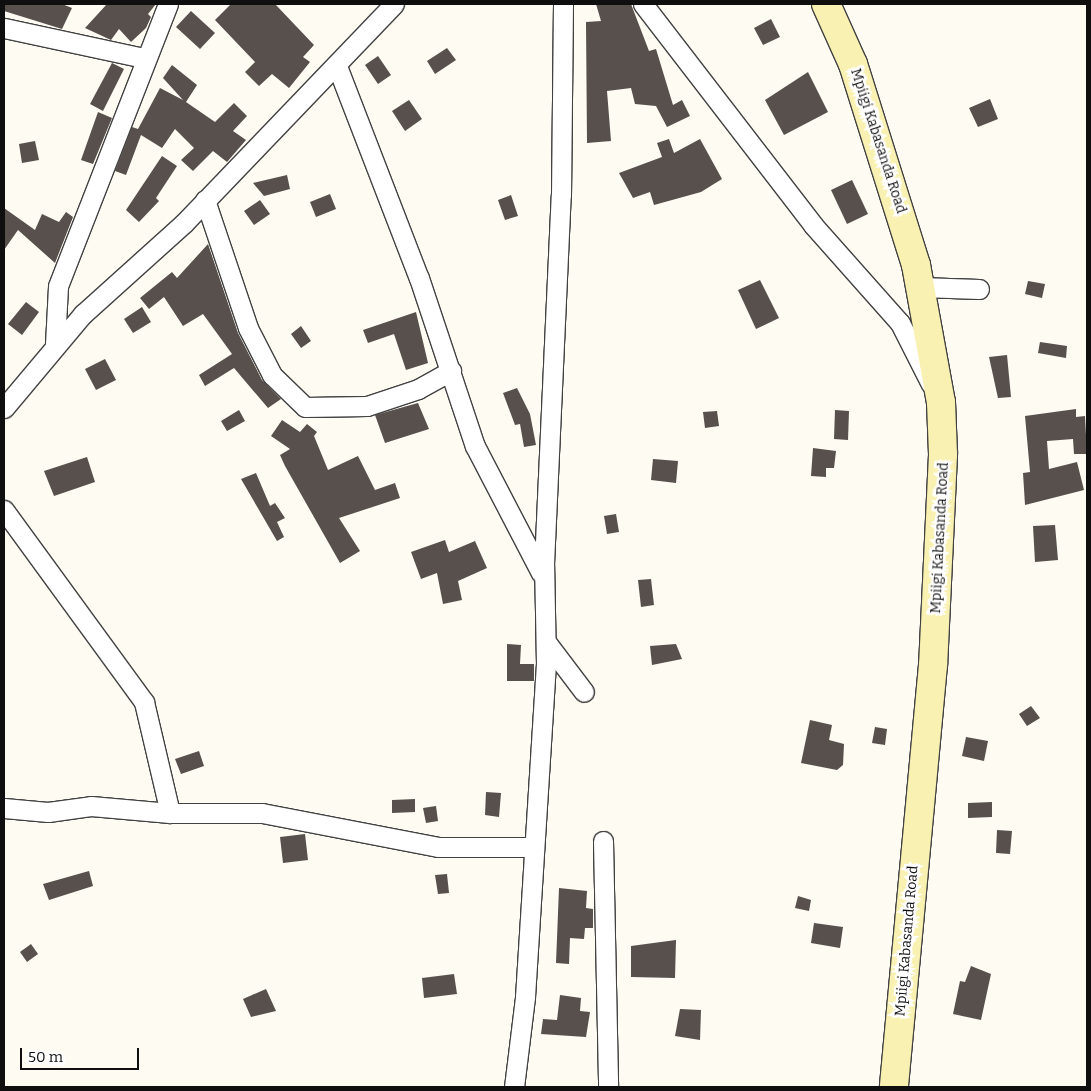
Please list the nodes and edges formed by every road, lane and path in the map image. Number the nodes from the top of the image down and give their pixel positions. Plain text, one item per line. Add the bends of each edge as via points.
1 (168, 4) edge
2 (394, 4) edge
3 (563, 4) edge
4 (643, 4) edge
5 (826, 4) edge
6 (4, 28) edge
7 (144, 58) junction
8 (337, 66) junction
9 (205, 200) junction
10 (920, 287) junction
11 (979, 289) dead end
12 (55, 344) junction
13 (451, 371) junction
14 (940, 402) junction
15 (4, 408) edge
16 (4, 510) edge
17 (544, 581) junction
18 (546, 643) junction
19 (584, 692) dead end
20 (4, 808) edge
21 (170, 814) junction
22 (603, 841) dead end
23 (533, 847) junction
24 (514, 1087) edge
25 (608, 1087) edge
26 (894, 1087) edge

1 - 7 street
2 - 8 street
3 - 17 street via 561,195
4 - 14 street via 813,225 900,323
5 - 10 main road, Mpiigi Kabasanda Road via 853,64
6 - 7 street
7 - 12 street via 58,286
8 - 9 street
8 - 13 street
9 - 12 street
9 - 13 street via 248,328 272,375 305,407 366,406 418,389
10 - 11 street
10 - 14 main road, Mpiigi Kabasanda Road
12 - 15 street
13 - 17 street via 476,446
14 - 26 main road, Mpiigi Kabasanda Road via 944,455 933,665
16 - 21 street via 144,702
17 - 18 street
18 - 19 street
18 - 23 street
20 - 21 street via 48,812 91,806
21 - 23 street via 262,813 438,847
22 - 25 street
23 - 24 street via 526,997

